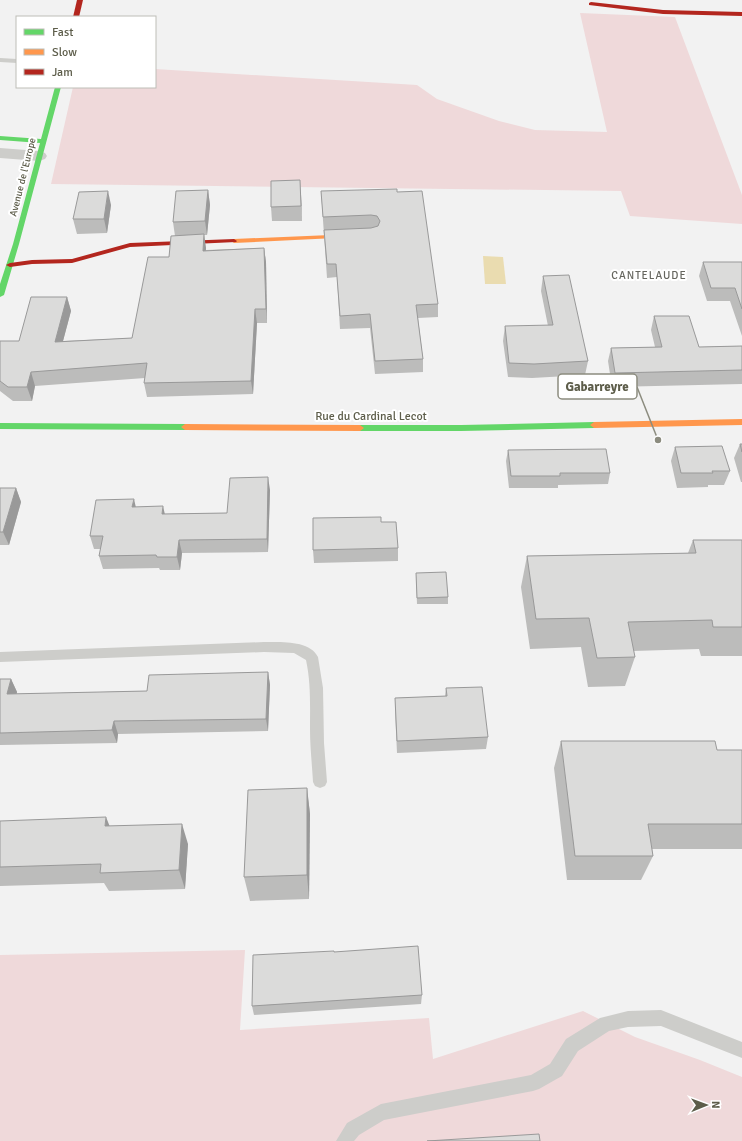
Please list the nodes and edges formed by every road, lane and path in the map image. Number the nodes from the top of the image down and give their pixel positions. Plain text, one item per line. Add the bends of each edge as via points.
1 (80, 0) edge
2 (591, 4) dead end
3 (742, 14) edge
4 (76, 16) edge
5 (0, 60) edge
6 (16, 61) edge
7 (58, 88) edge
8 (0, 138) edge
9 (41, 148) junction
10 (0, 153) edge
11 (364, 235) edge
12 (10, 265) junction
13 (0, 295) edge
14 (742, 422) edge
15 (0, 426) edge
16 (0, 657) edge
17 (320, 782) dead end
18 (742, 1050) edge
19 (344, 1141) edge

1 - 4 street
2 - 3 street via 663,12
5 - 6 lane
7 - 9 street, Avenue de l'Europe
8 - 9 street
9 - 10 street
9 - 12 street, Avenue de l'Europe
11 - 12 street via 130,245 72,261
12 - 13 street, Avenue de l'Europe
14 - 15 street, Rue du Cardinal Lecot via 461,428
16 - 17 lane via 202,648 296,648 312,657 317,676
18 - 19 lane via 661,1018 628,1019 606,1024 572,1045 556,1070 533,1083 381,1112 353,1129

